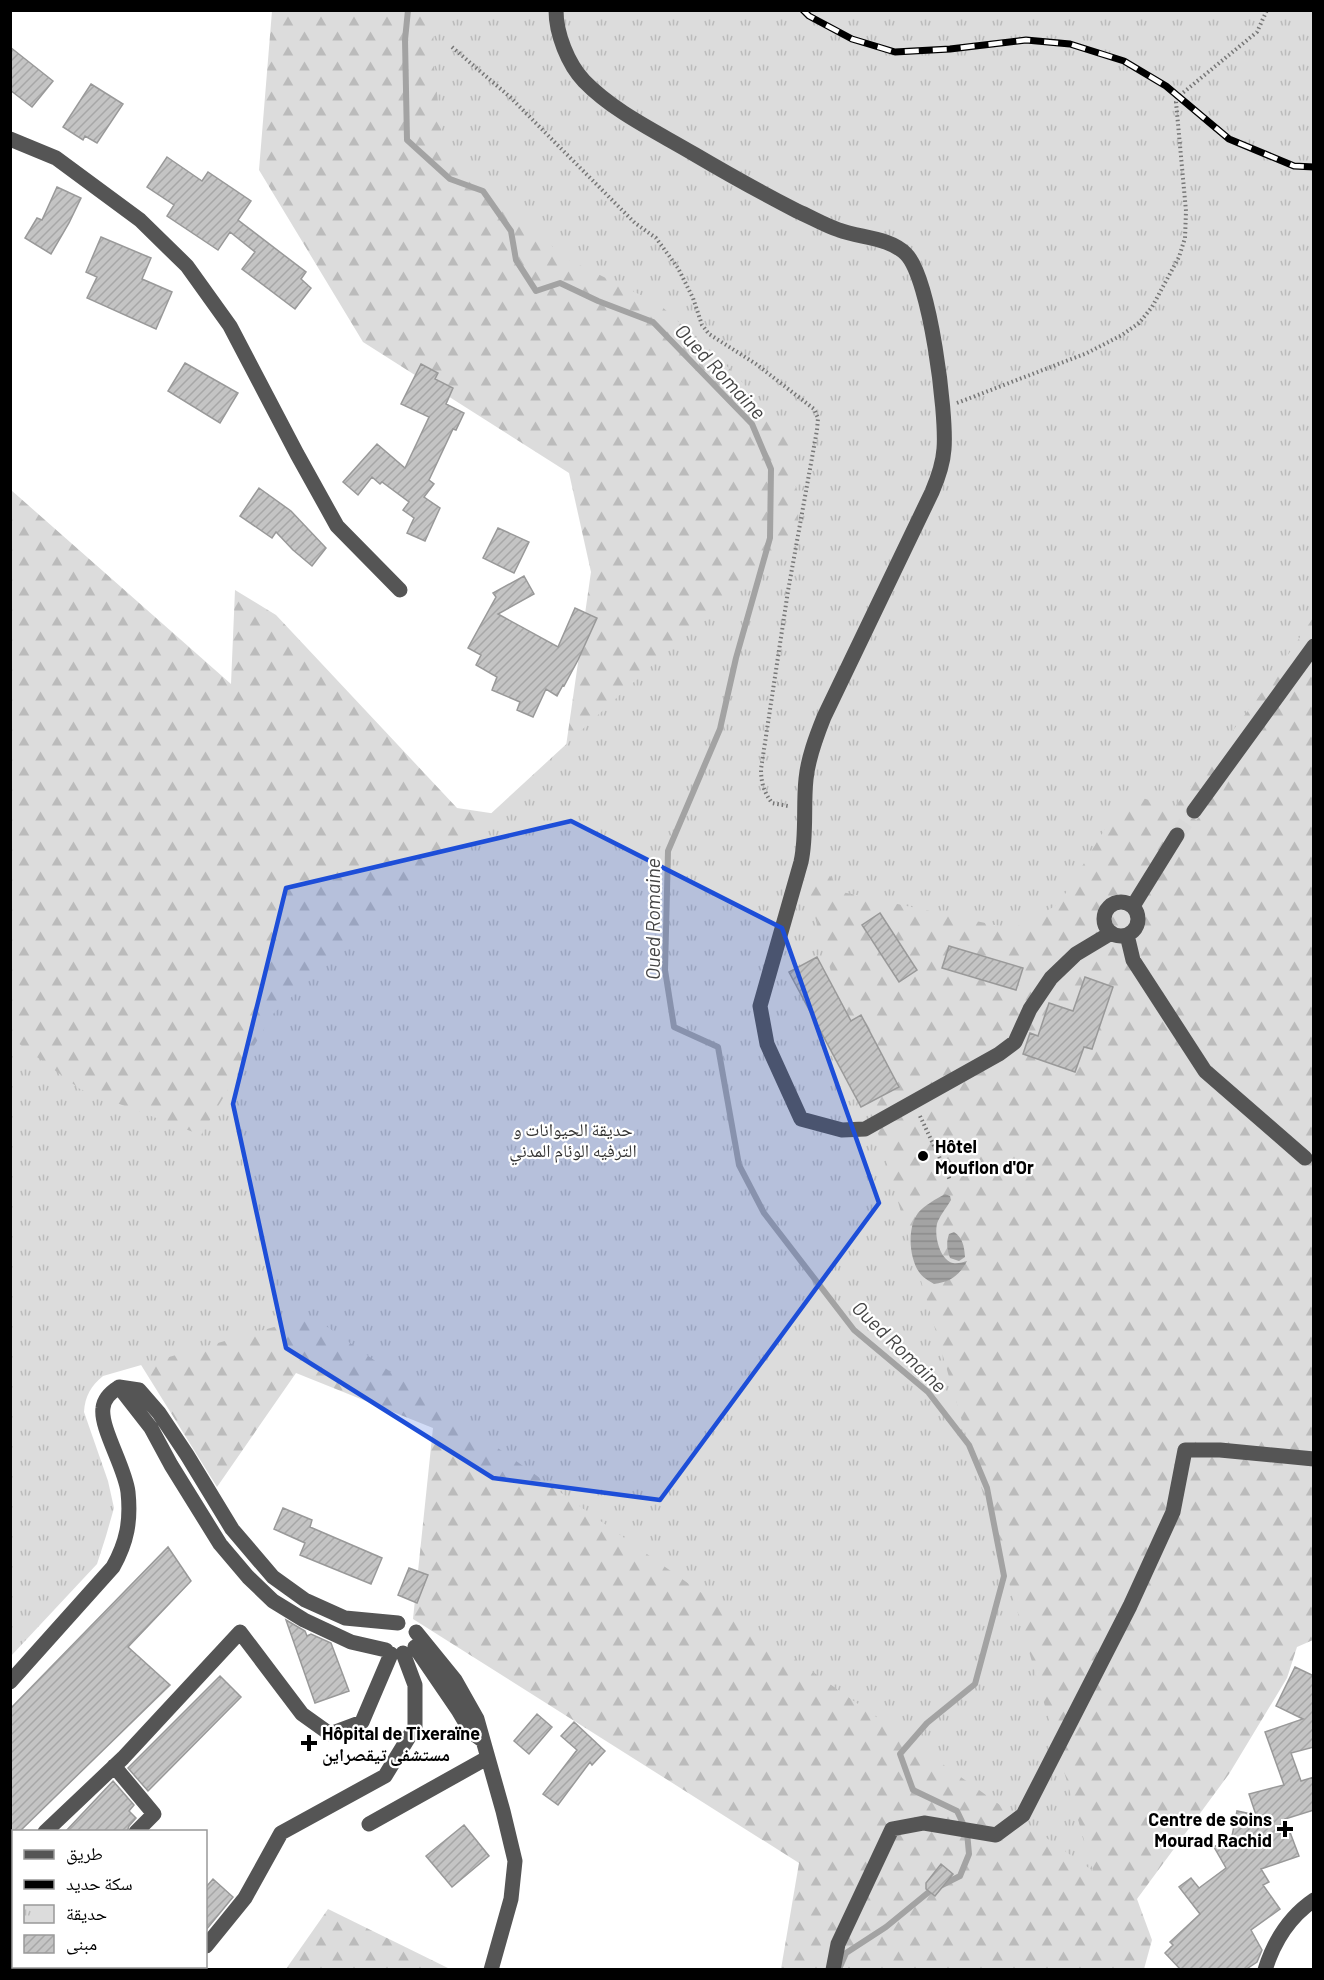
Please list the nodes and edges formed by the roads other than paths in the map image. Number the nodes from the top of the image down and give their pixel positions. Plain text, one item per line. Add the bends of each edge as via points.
1 (556, 10) edge
2 (10, 138) edge
3 (400, 590) dead end
4 (1314, 646) edge
5 (1194, 811) tunnel mouth
6 (1177, 835) tunnel mouth
7 (1132, 906) junction
8 (1111, 933) junction
9 (1127, 935) junction
10 (1305, 1158) dead end
11 (119, 1387) junction
12 (1314, 1460) edge
13 (398, 1623) junction
14 (402, 1647) junction
15 (10, 1682) edge
16 (488, 1758) junction
17 (114, 1766) junction
18 (369, 1824) dead end
19 (47, 1830) edge
20 (138, 1830) edge
21 (1314, 1900) edge
22 (207, 1945) edge
23 (492, 1970) edge
24 (833, 1970) edge
25 (1265, 1970) edge

1 - 8 street via 563,46 572,64 610,103 763,194 832,227 879,240 906,254 915,268 927,311 943,408 944,450 939,476 816,737 806,777 801,862 760,1006 767,1044 801,1119 842,1130 865,1129 999,1054 1015,1042 1030,1009 1051,978 1076,954
2 - 3 street via 56,158 140,219 187,266 230,327 337,526
4 - 5 street
6 - 7 street
7 - 8 street via 1123,901 1107,908 1104,923
7 - 9 street via 1138,923
8 - 9 street
9 - 10 street via 1133,960 1205,1071
11 - 13 street via 139,1390 159,1413 232,1529 273,1577 305,1600 345,1618
11 - 14 street via 151,1428 220,1544 273,1601 351,1642
11 - 15 street via 109,1393 103,1408 105,1426 128,1491 123,1548 112,1567
12 - 24 street via 1185,1450 1173,1512 1130,1606 1023,1815 996,1835 924,1823 892,1829 838,1944
13 - 14 street via 408,1624
13 - 14 street via 393,1624 383,1641
14 - 16 street via 458,1710 471,1732 482,1740
14 - 17 street via 362,1722 330,1734 302,1714 240,1632
14 - 22 street via 415,1685 415,1727 385,1776 281,1833 245,1898
16 - 18 street
16 - 23 street via 515,1861 511,1899
17 - 19 street
17 - 20 street via 153,1814
21 - 25 street via 1288,1923

